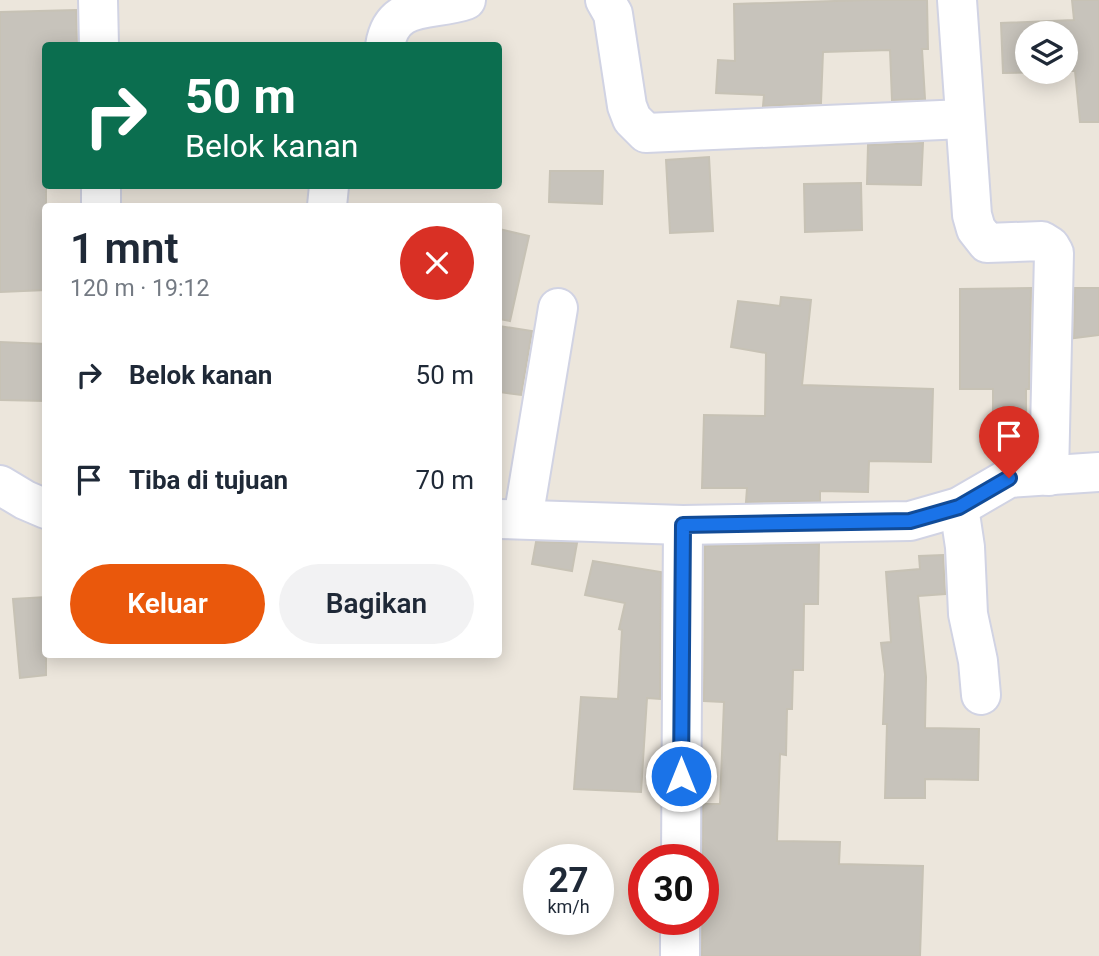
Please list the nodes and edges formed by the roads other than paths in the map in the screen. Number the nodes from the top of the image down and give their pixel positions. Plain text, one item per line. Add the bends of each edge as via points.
1 (98, 0) edge
2 (466, 0) edge
3 (605, 0) edge
4 (957, 0) edge
5 (99, 42) edge
6 (386, 42) edge
7 (964, 118) junction
8 (558, 308) dead end
9 (1099, 472) edge
10 (1049, 476) junction
11 (0, 485) edge
12 (42, 507) edge
13 (959, 507) junction
14 (511, 519) edge
15 (683, 525) junction
16 (981, 695) dead end
17 (681, 844) edge
18 (680, 935) edge
19 (680, 956) edge

1 - 5 street
2 - 6 street via 395,19
3 - 7 street via 613,14 627,107 646,133
4 - 7 street
7 - 10 street via 976,229 987,243 1042,241 1050,246 1056,261
8 - 14 street
9 - 10 street
10 - 13 street via 1009,478
11 - 12 street
13 - 15 street via 910,521
13 - 16 street
14 - 15 street
15 - 17 street
18 - 19 street

